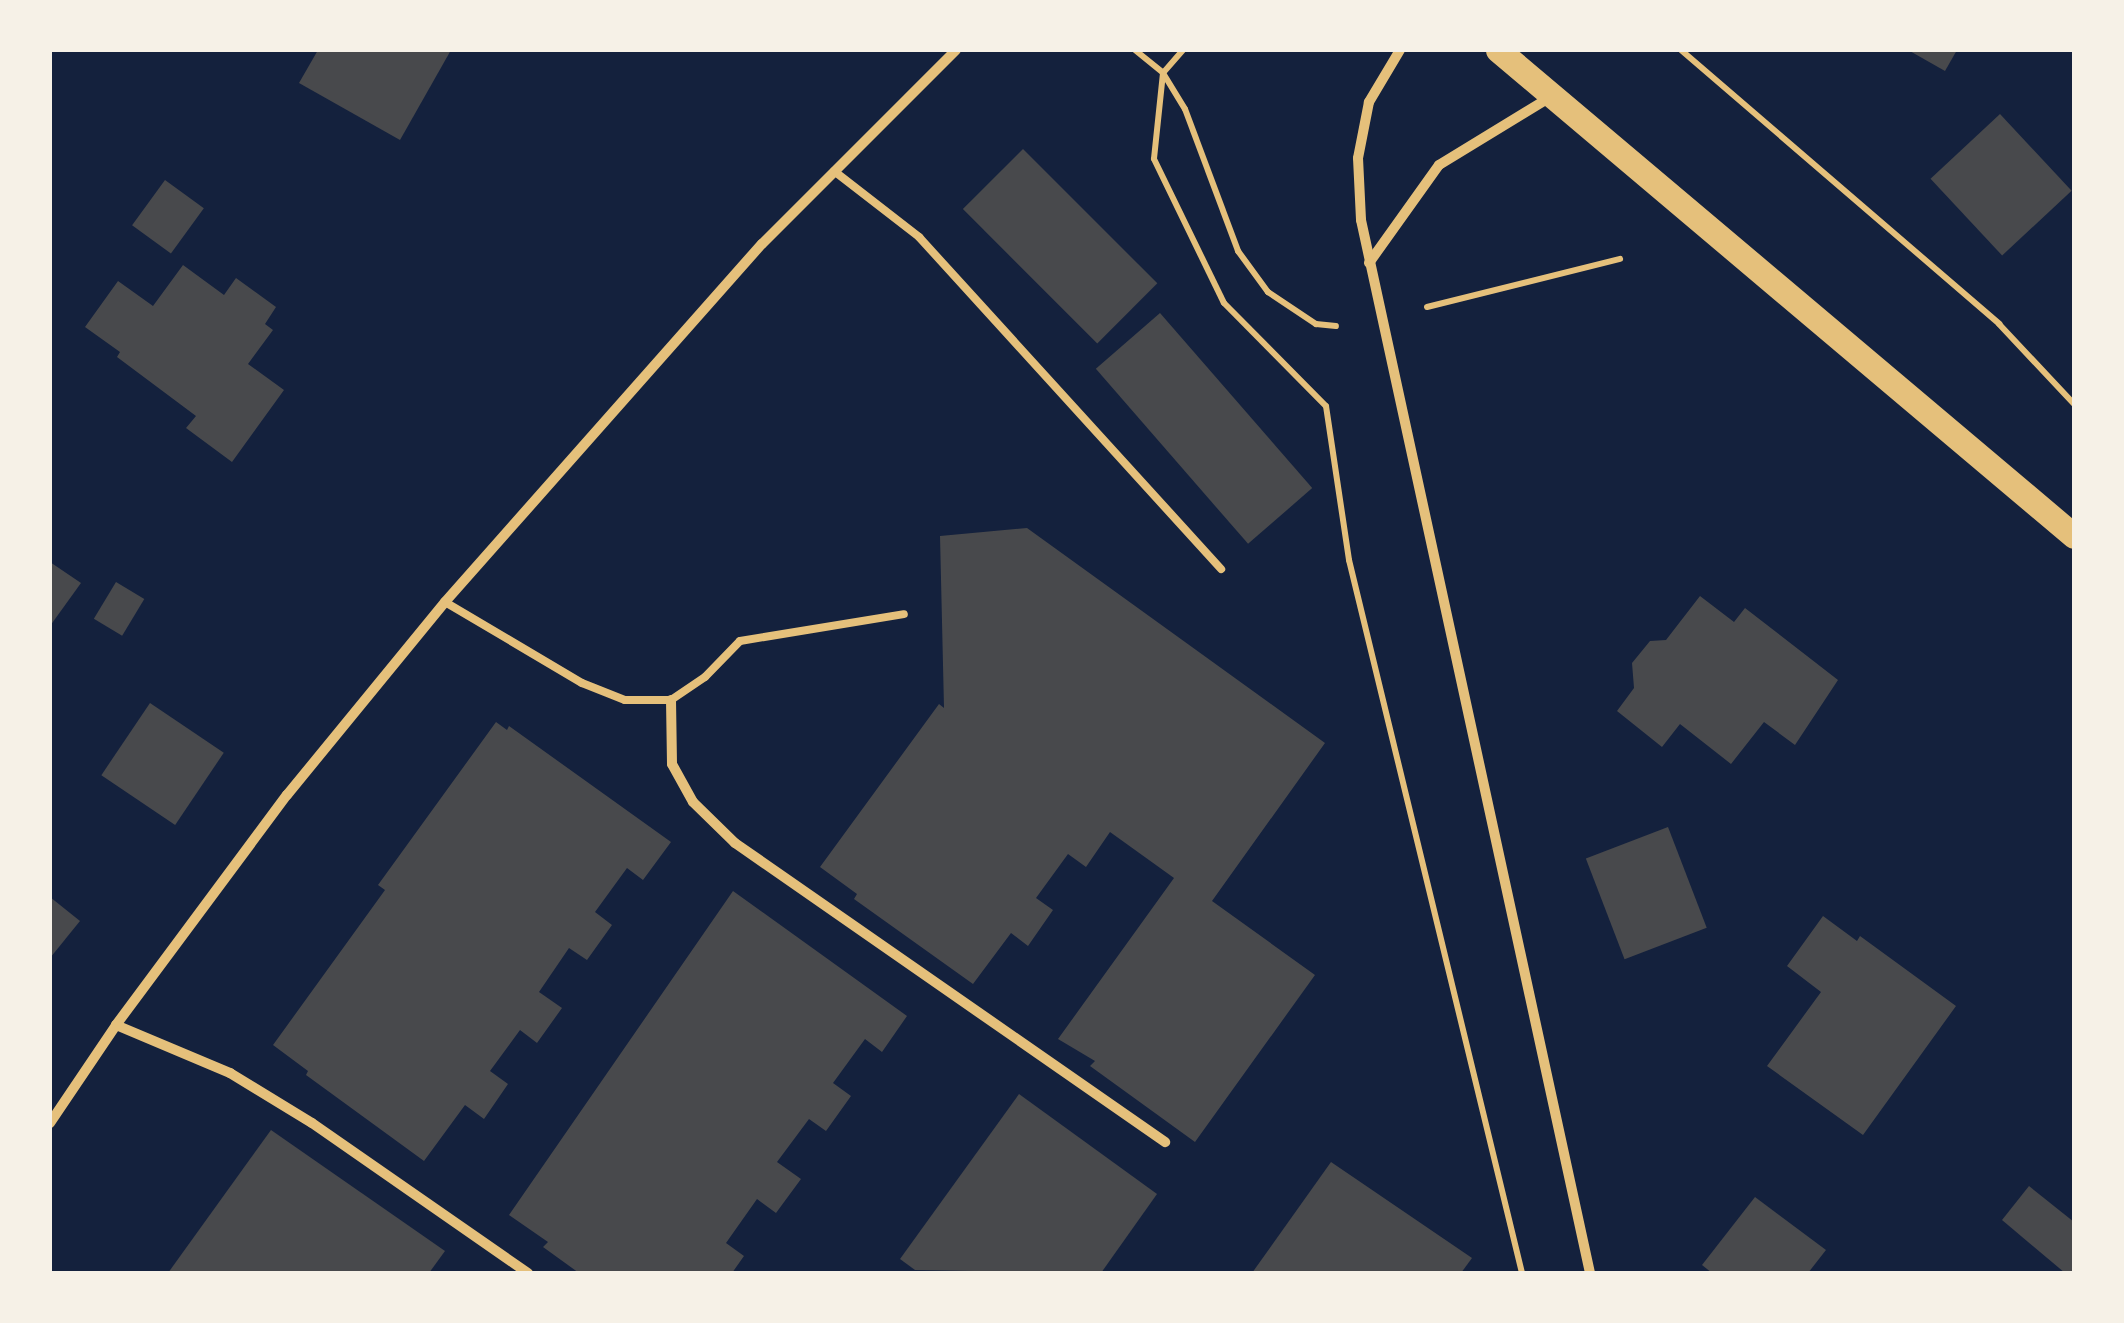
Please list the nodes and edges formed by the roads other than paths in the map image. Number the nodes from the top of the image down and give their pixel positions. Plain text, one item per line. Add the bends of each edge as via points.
1 (956, 50) edge
2 (1400, 50) edge
3 (1498, 50) edge
4 (1552, 96) junction
5 (834, 171) junction
6 (1368, 264) junction
7 (2074, 536) edge
8 (1221, 569) dead end
9 (446, 602) junction
10 (904, 614) dead end
11 (671, 700) junction
12 (116, 1025) junction
13 (50, 1123) edge
14 (1165, 1142) dead end
15 (528, 1273) edge
16 (1590, 1273) edge

1 - 5 street
2 - 6 street via 1369,102 1358,158
3 - 4 main road
4 - 6 street via 1440,165
4 - 7 main road
5 - 8 lane via 920,237
5 - 9 street
6 - 16 street
9 - 11 lane via 582,684 625,700
9 - 12 street via 287,795
10 - 11 lane via 740,641
11 - 14 street via 672,764 694,802 735,843
12 - 13 street
12 - 15 street via 230,1073

